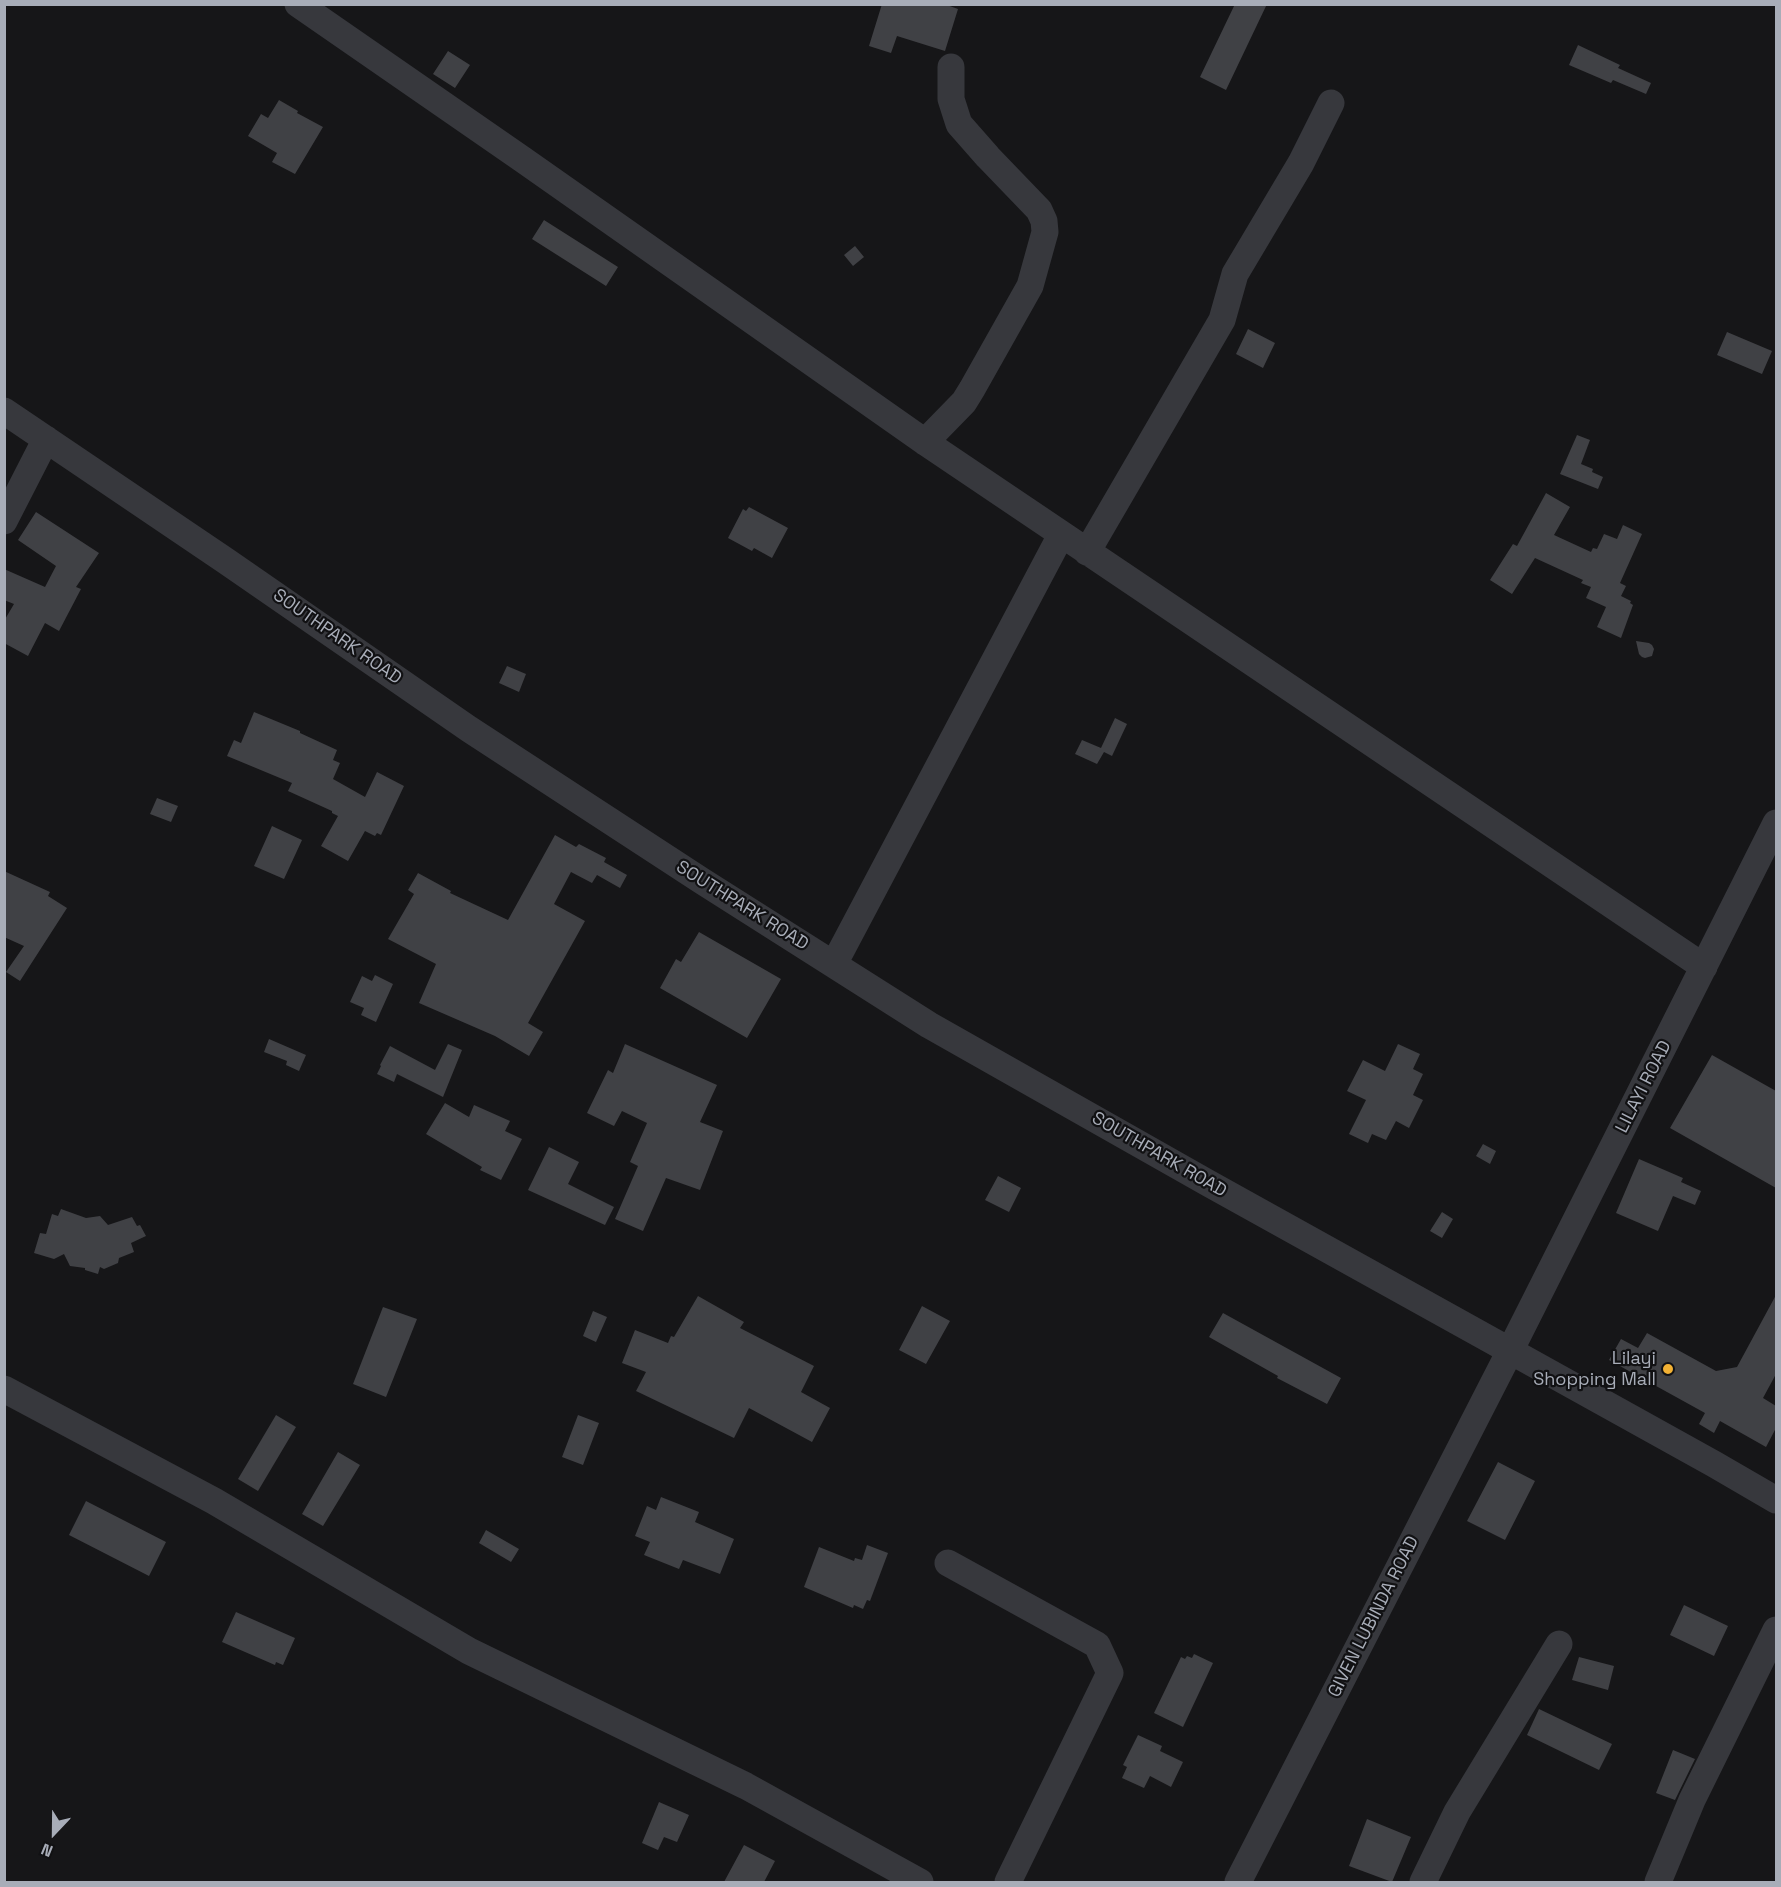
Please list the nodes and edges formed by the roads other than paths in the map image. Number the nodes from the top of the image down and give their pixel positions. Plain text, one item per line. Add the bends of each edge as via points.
1 (298, 4) edge
2 (951, 67) dead end
3 (1330, 103) dead end
4 (4, 411) edge
5 (46, 439) junction
6 (926, 442) junction
7 (4, 521) edge
8 (1062, 535) junction
9 (1087, 552) junction
10 (1776, 823) edge
11 (834, 964) junction
12 (1704, 967) junction
13 (1510, 1351) junction
14 (4, 1389) edge
15 (1776, 1500) edge
16 (948, 1563) dead end
17 (1776, 1630) edge
18 (1559, 1644) dead end
19 (920, 1882) edge
20 (1008, 1882) edge
21 (1238, 1882) edge
22 (1423, 1882) edge
23 (1658, 1882) edge

1 - 6 street
2 - 6 street via 951,99 959,124 1039,210 1045,232 1030,286 972,389
3 - 9 street via 1301,163 1234,274 1222,320
4 - 5 street, SOUTHPARK ROAD
5 - 7 street
5 - 11 street, SOUTHPARK ROAD via 470,729
6 - 8 street
8 - 9 street
8 - 11 street
9 - 12 street
10 - 12 street, LILAYI ROAD
11 - 13 street, SOUTHPARK ROAD via 940,1031
12 - 13 street, LILAYI ROAD
13 - 15 street, SOUTHPARK ROAD
13 - 21 street, GIVEN LUBINDA ROAD
14 - 19 street via 214,1502 470,1651 746,1786
16 - 20 street via 1097,1645 1110,1673
17 - 23 street via 1692,1800
18 - 22 street via 1456,1812

